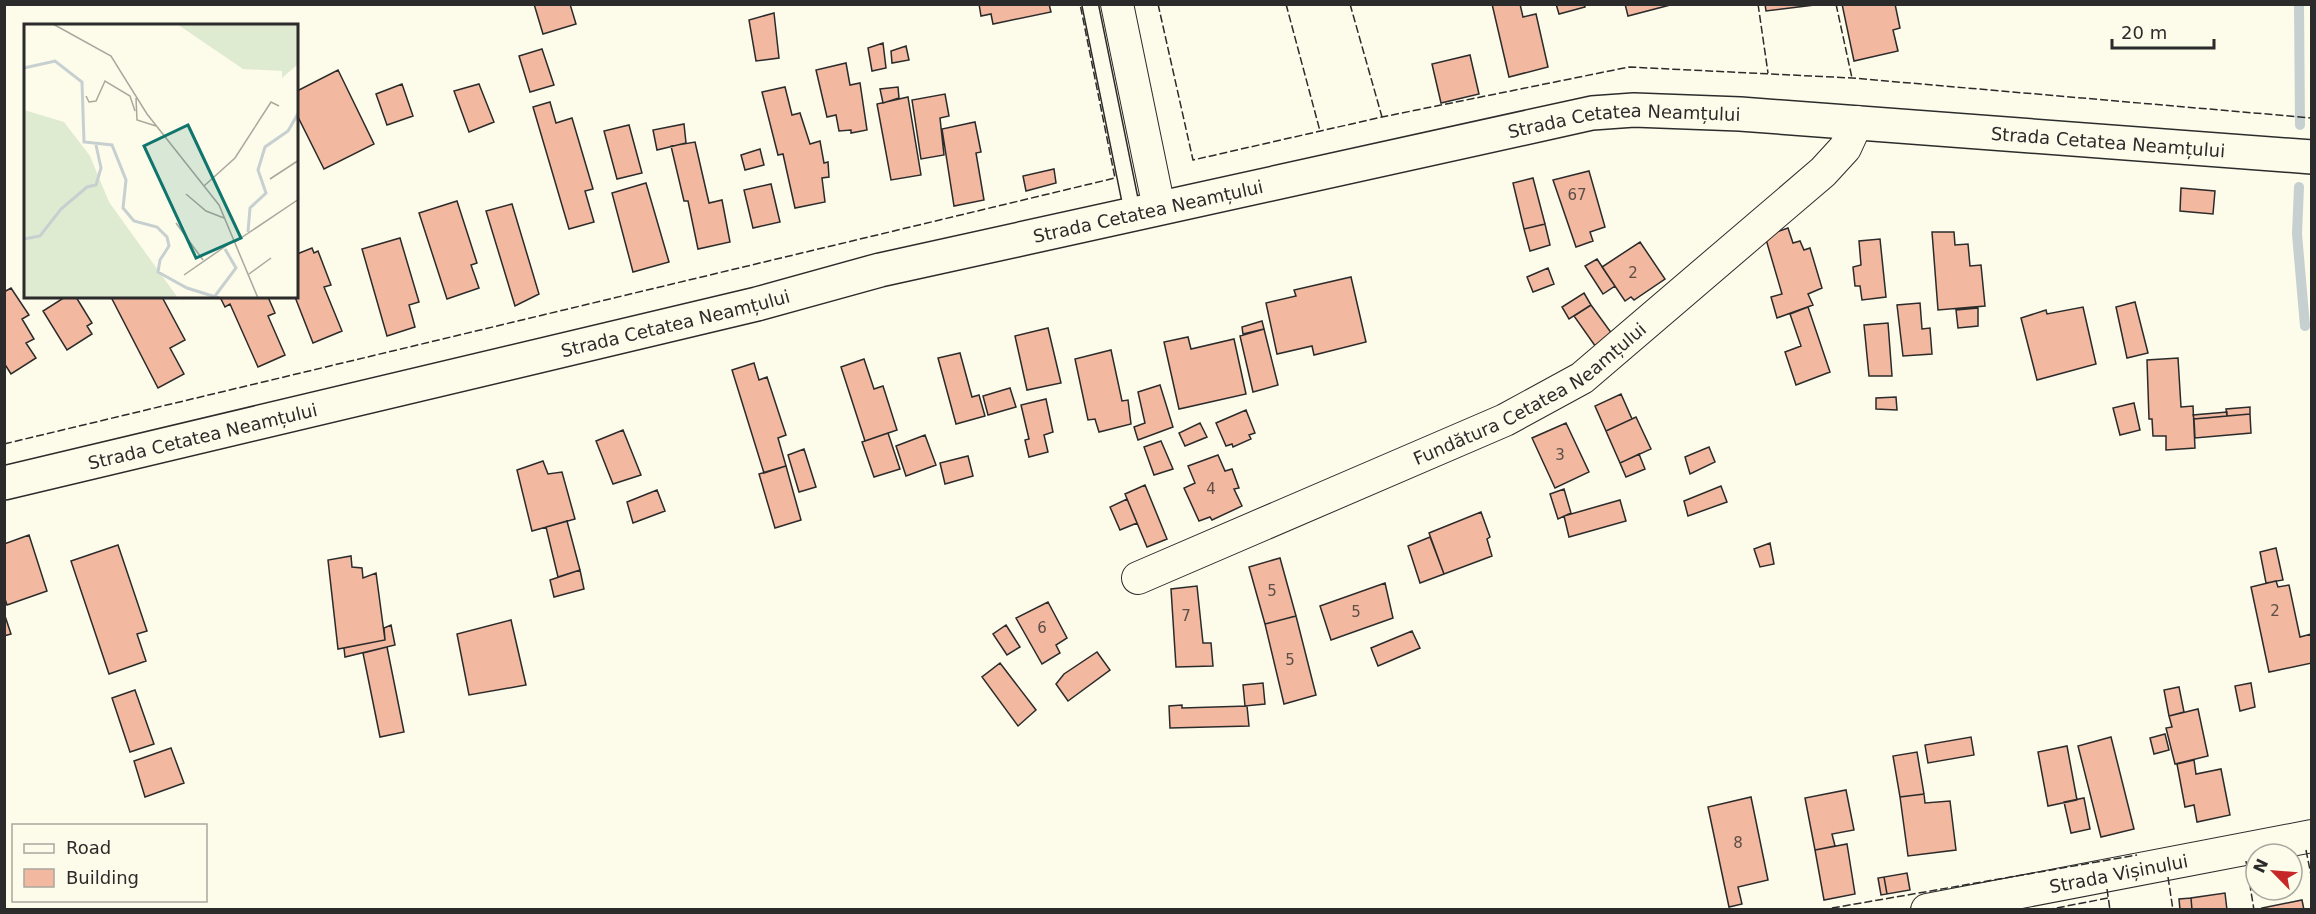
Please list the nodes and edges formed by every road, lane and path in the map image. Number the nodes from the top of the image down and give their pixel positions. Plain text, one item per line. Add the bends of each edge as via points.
1 (1090, 4) edge
2 (1117, 4) edge
3 (1857, 122) junction
4 (2312, 157) edge
5 (1146, 211) junction
6 (4, 483) edge
7 (1138, 578) dead end
8 (2312, 836) edge
9 (1927, 909) edge

1 - 5 lane
2 - 5 street
3 - 4 main road, Strada Cetatea Neamțului
3 - 5 main road, Strada Cetatea Neamțului via 1668,110 1592,113
3 - 7 street, Fundătura Cetatea Neamțului via 1845,148 1823,172 1582,378 1505,420
5 - 6 main road, Strada Cetatea Neamțului via 880,270 758,304
8 - 9 street, Strada Vișinului

